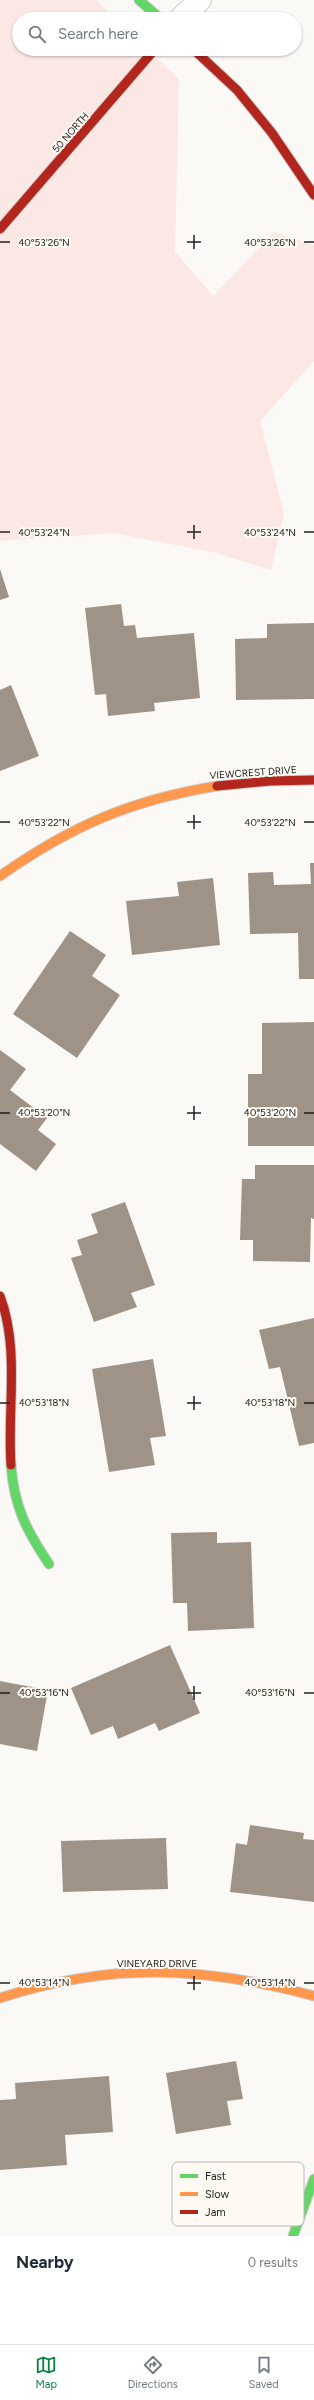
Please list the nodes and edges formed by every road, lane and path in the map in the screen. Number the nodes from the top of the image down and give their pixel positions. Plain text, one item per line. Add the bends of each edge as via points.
1 (139, 0) edge
2 (200, 0) edge
3 (153, 12) edge
4 (187, 12) edge
5 (150, 56) edge
6 (201, 56) edge
7 (314, 195) edge
8 (0, 229) edge
9 (314, 780) edge
10 (0, 876) edge
11 (0, 1296) edge
12 (49, 1564) dead end
13 (314, 1996) edge
14 (0, 1998) edge
15 (314, 2179) edge
16 (304, 2206) edge
17 (297, 2226) edge
18 (293, 2236) edge

1 - 3 street
2 - 4 street
5 - 8 street, 50 NORTH
6 - 7 street via 237,90 272,133
9 - 10 street, VIEWCREST DRIVE via 234,782 150,798 111,811 78,826 47,843
11 - 12 street via 8,1328 10,1357 12,1478 18,1508 30,1538
13 - 14 street, VINEYARD DRIVE via 248,1979 172,1971 88,1976 49,1983
15 - 16 street
17 - 18 street

